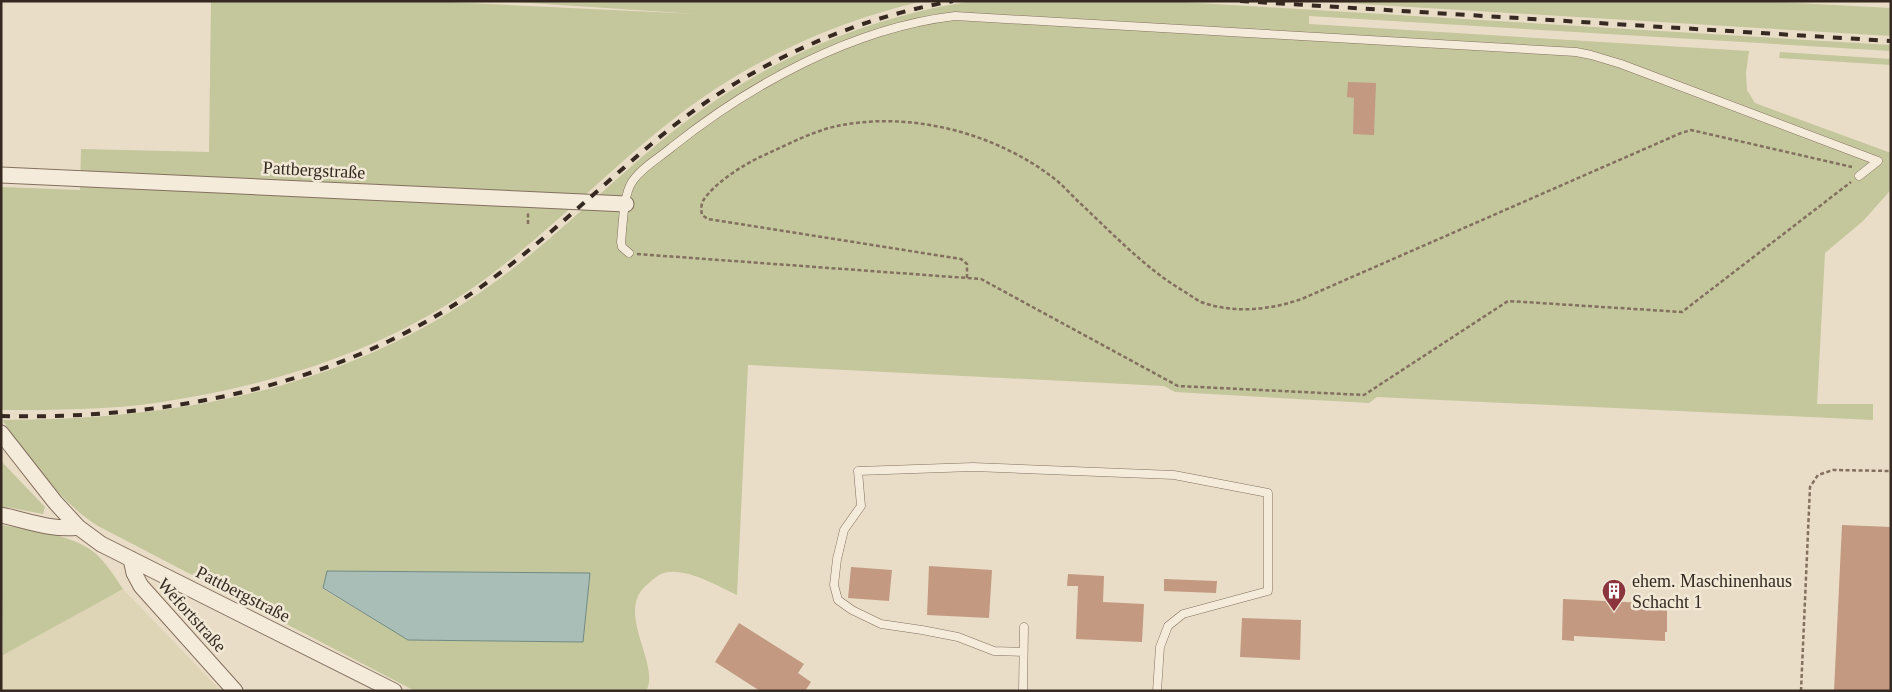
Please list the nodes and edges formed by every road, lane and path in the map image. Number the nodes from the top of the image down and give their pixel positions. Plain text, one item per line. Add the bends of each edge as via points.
1 (1862, 173) junction
2 (1, 175) edge
3 (626, 204) junction
4 (629, 253) joint
5 (967, 278) junction
6 (1, 433) edge
7 (1891, 471) edge
8 (1, 516) edge
9 (78, 527) junction
10 (131, 559) junction
11 (1024, 627) dead end
12 (1024, 652) junction
13 (235, 691) edge
14 (394, 691) edge
15 (1023, 691) edge
16 (1157, 691) edge
17 (1801, 691) edge

1 - 3 lane via 1878,161 1621,64 1576,52 955,16 935,18 860,39 808,61 745,96 687,135 640,174 630,186
1 - 5 path via 1682,312 1508,301 1364,395 1178,386 981,279
1 - 5 path via 1691,130 1304,298 1286,305 1255,309 1201,302 1143,262 1052,177 1018,154 938,126 864,122 804,137 753,160 725,179 702,202 702,215 708,219 961,260 967,264
2 - 3 street, Pattbergstraße
3 - 4 lane via 621,242
4 - 5 path
6 - 9 street, Pattbergstraße
7 - 17 path via 1833,470 1818,475 1810,487
8 - 9 street via 53,526
9 - 10 street, Pattbergstraße via 101,544
10 - 13 street, Wefortstraße via 134,573 142,586
10 - 14 street, Pattbergstraße
11 - 12 lane
12 - 15 lane
12 - 16 lane via 994,651 958,637 882,624 838,600 834,586 844,530 861,506 858,471 973,467 1174,475 1268,493 1268,591 1183,614 1168,626 1160,647

